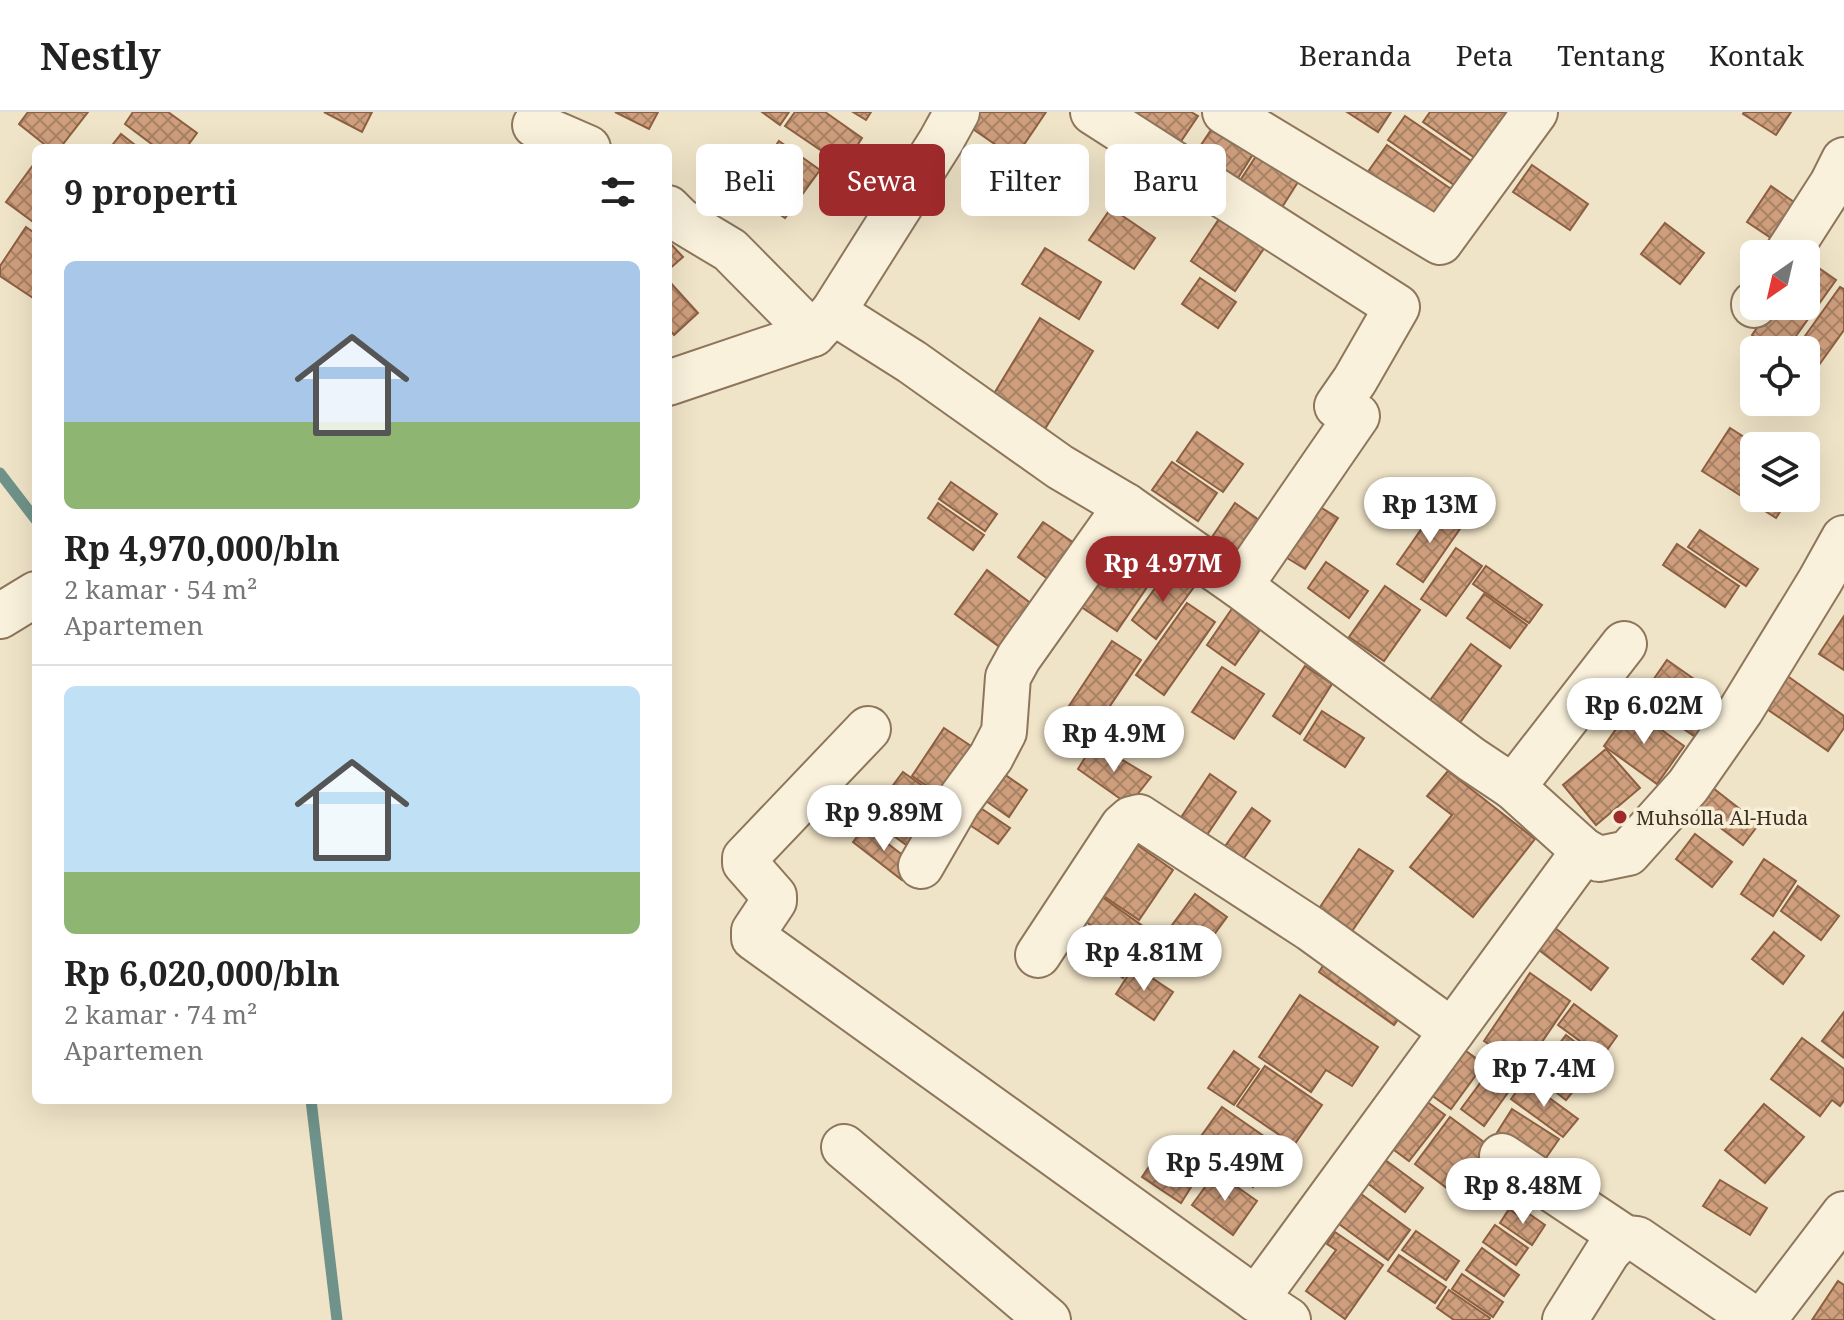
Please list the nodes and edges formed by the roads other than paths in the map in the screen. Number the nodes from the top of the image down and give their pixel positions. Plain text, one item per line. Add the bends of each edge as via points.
1 (957, 112) edge
2 (1093, 112) edge
3 (1225, 112) edge
4 (1535, 112) edge
5 (535, 125) dead end
6 (579, 144) edge
7 (1844, 160) edge
8 (672, 212) edge
9 (1796, 240) edge
10 (823, 323) junction
11 (672, 381) edge
12 (1126, 506) junction
13 (1844, 538) edge
14 (1240, 586) junction
15 (32, 596) edge
16 (0, 616) edge
17 (1624, 644) dead end
18 (868, 729) dead end
19 (1513, 787) junction
20 (1584, 851) junction
21 (921, 866) dead end
22 (1038, 955) dead end
23 (1452, 1031) junction
24 (844, 1147) dead end
25 (1502, 1156) dead end
26 (1844, 1214) edge
27 (1625, 1238) junction
28 (1272, 1310) edge
29 (1048, 1320) edge
30 (1565, 1320) edge

1 - 10 street
2 - 14 street via 1397,307 1337,406 1357,416
3 - 4 street via 1440,242
5 - 6 street
7 - 9 street
8 - 10 street
10 - 11 street
10 - 12 street via 912,362 1060,467
12 - 14 street
12 - 21 street via 1019,657 1008,677 1004,732
13 - 20 street via 1741,710 1688,786 1628,853 1599,859
14 - 19 street
15 - 16 street
17 - 19 street
18 - 28 street via 745,858 774,896 754,938
19 - 20 street
20 - 23 street
22 - 23 street via 1123,826 1139,817 1311,929
23 - 28 street
24 - 29 street
25 - 27 street
26 - 27 street via 1762,1318 1751,1317 1637,1239
27 - 30 street via 1607,1253

